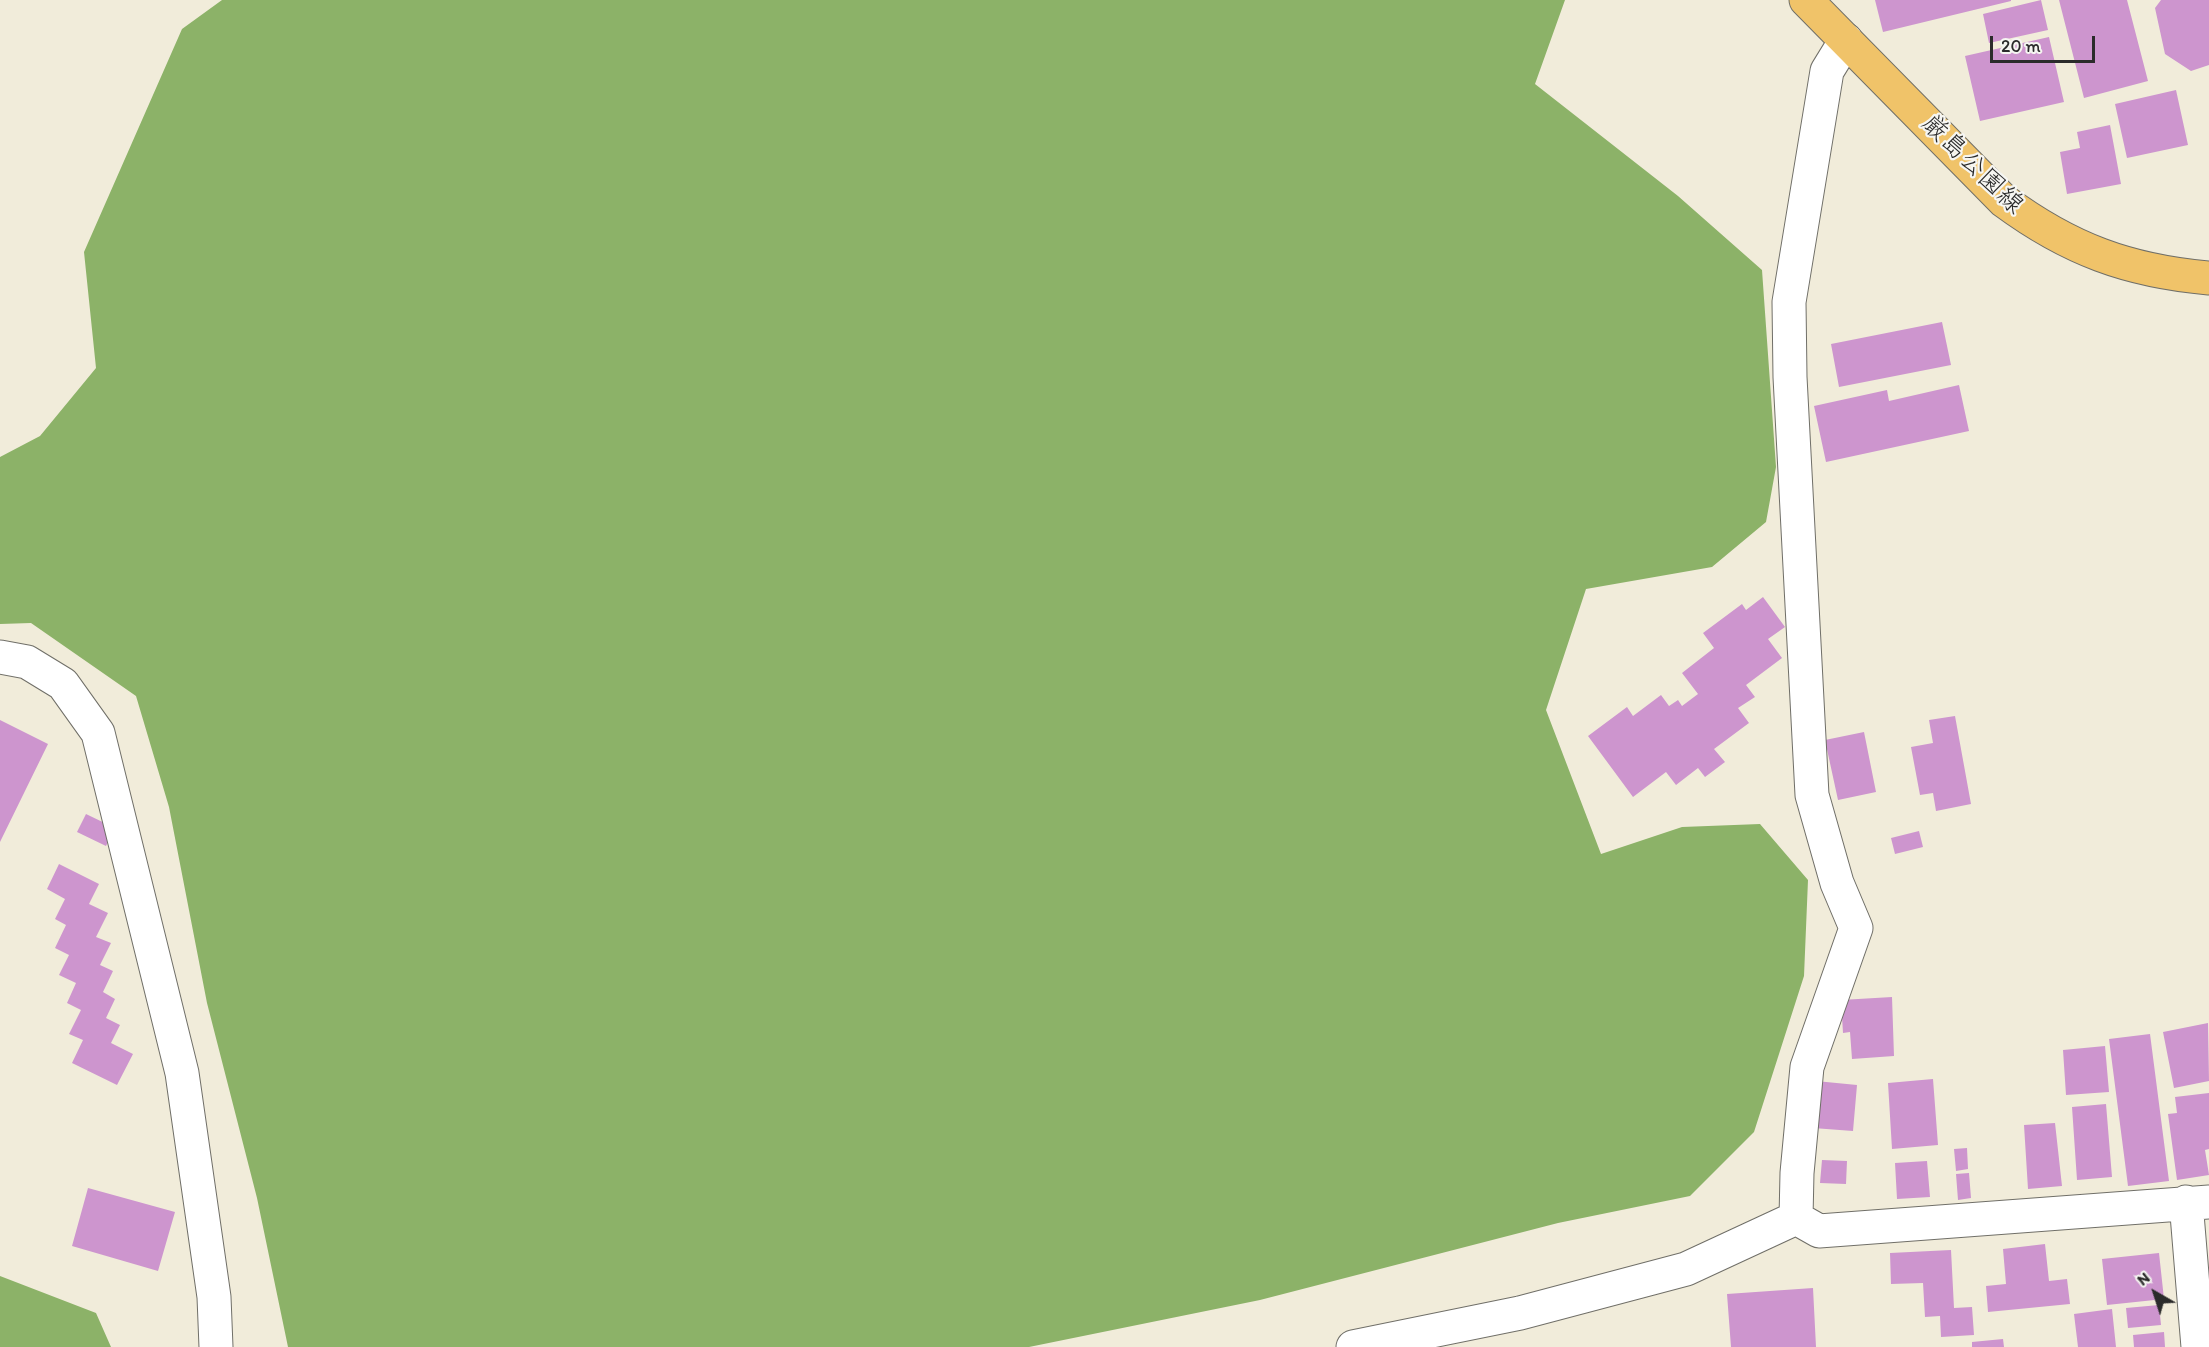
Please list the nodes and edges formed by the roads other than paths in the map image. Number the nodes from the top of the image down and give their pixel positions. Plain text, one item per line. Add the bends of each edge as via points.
1 (1806, 0) edge
2 (1846, 40) junction
3 (2209, 278) edge
4 (0, 657) edge
5 (2198, 1202) edge
6 (1796, 1218) junction
7 (216, 1347) edge
8 (1353, 1347) edge
9 (2199, 1347) edge

1 - 2 main road, 厳島公園線
2 - 3 main road, 厳島公園線 via 2004,201 2034,223 2100,257 2172,275
2 - 6 street via 1827,70 1789,302 1812,795 1837,883 1856,928 1807,1067
4 - 7 street via 27,662 63,684 98,733 182,1073 214,1297
5 - 6 street via 1819,1231
5 - 9 street
6 - 8 street via 1686,1269 1520,1313

